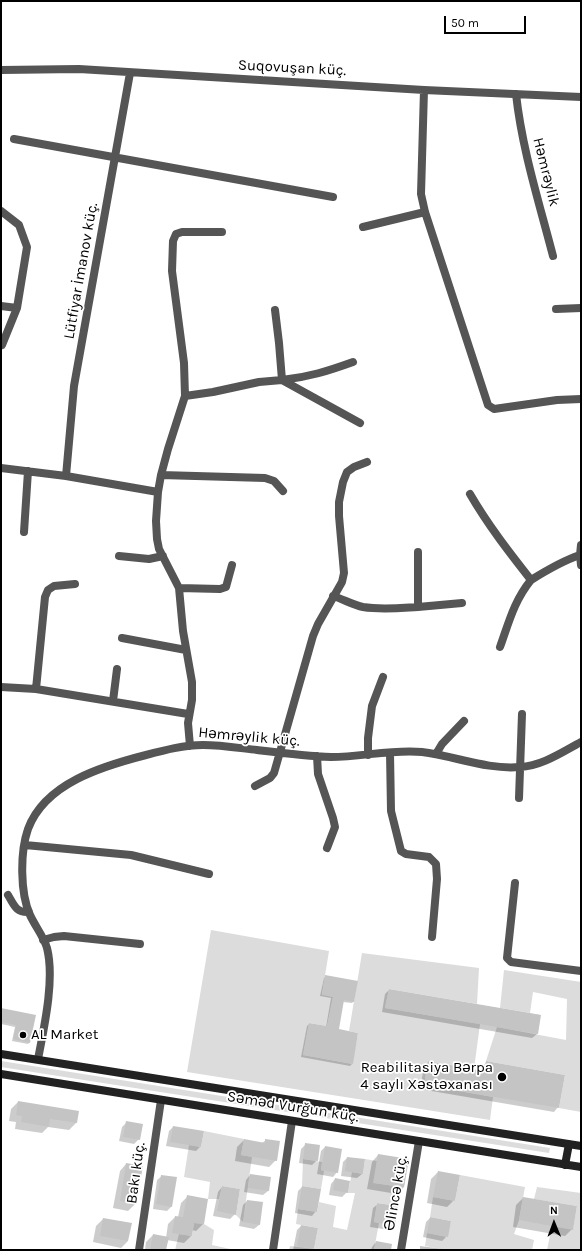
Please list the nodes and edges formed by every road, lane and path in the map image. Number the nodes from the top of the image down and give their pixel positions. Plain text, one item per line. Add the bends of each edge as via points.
1 (1, 70) edge
2 (130, 73) junction
3 (424, 90) junction
4 (516, 94) junction
5 (581, 97) edge
6 (14, 139) dead end
7 (114, 158) junction
8 (333, 196) dead end
9 (1, 211) edge
10 (425, 212) junction
11 (363, 227) dead end
12 (222, 232) dead end
13 (553, 256) dead end
14 (1, 306) edge
15 (16, 308) junction
16 (581, 308) edge
17 (556, 309) dead end
18 (275, 310) dead end
19 (2, 345) edge
20 (353, 362) dead end
21 (282, 380) junction
22 (185, 396) junction
23 (581, 399) edge
24 (360, 423) dead end
25 (367, 462) dead end
26 (1, 468) edge
27 (28, 471) junction
28 (161, 475) junction
29 (66, 476) junction
30 (283, 491) dead end
31 (158, 492) junction
32 (470, 494) dead end
33 (24, 532) dead end
34 (581, 545) edge
35 (418, 552) dead end
36 (119, 556) dead end
37 (163, 556) junction
38 (580, 556) junction
39 (232, 565) dead end
40 (581, 565) edge
41 (532, 580) junction
42 (75, 584) dead end
43 (180, 588) junction
44 (333, 596) junction
45 (462, 604) dead end
46 (418, 607) junction
47 (122, 638) dead end
48 (500, 647) dead end
49 (186, 650) junction
50 (117, 668) dead end
51 (383, 677) dead end
52 (1, 687) edge
53 (36, 689) junction
54 (113, 701) junction
55 (188, 714) junction
56 (522, 714) dead end
57 (464, 721) dead end
58 (581, 742) edge
59 (190, 746) junction
60 (280, 753) junction
61 (390, 753) junction
62 (436, 754) junction
63 (368, 755) junction
64 (317, 756) junction
65 (521, 767) junction
66 (255, 786) dead end
67 (519, 798) dead end
68 (24, 845) junction
69 (327, 848) dead end
70 (209, 874) dead end
71 (515, 883) dead end
72 (8, 895) dead end
73 (29, 912) junction
74 (432, 937) dead end
75 (43, 940) junction
76 (140, 944) dead end
77 (581, 971) edge
78 (1, 1054) edge
79 (38, 1060) junction
80 (1, 1074) edge
81 (161, 1100) junction
82 (292, 1121) junction
83 (420, 1142) junction
84 (569, 1144) junction
85 (581, 1146) edge
86 (565, 1165) junction
87 (581, 1168) edge
88 (139, 1250) edge
89 (273, 1250) edge
90 (401, 1250) edge

1 - 2 street, Suqovuşan küç. via 79,69
2 - 3 street, Suqovuşan küç.
2 - 7 street, Lütfiyar İmanov küç.
3 - 4 street, Suqovuşan küç.
3 - 10 street via 421,194
4 - 5 street, Suqovuşan küç.
4 - 13 street, Həmrəylik via 529,168
6 - 7 street
7 - 8 street
7 - 29 street, Lütfiyar İmanov küç. via 74,386
9 - 15 street via 19,225 27,247
10 - 11 street
10 - 23 street via 488,405 494,410 557,400
12 - 22 street via 182,232 176,234 173,241 172,271 184,363
14 - 15 street
15 - 19 street
16 - 17 street
18 - 21 street
20 - 21 street via 303,378
21 - 22 street
21 - 24 street
22 - 28 street
25 - 44 street via 347,472 343,482 339,516 344,573 342,582
26 - 27 street
27 - 29 street
27 - 33 street
28 - 30 street via 265,478 274,481
28 - 31 street
29 - 31 street
31 - 37 street via 157,538
32 - 41 street via 497,537
34 - 38 street
35 - 46 street
36 - 37 street via 148,559
37 - 43 street
38 - 40 street
38 - 41 street via 567,560
39 - 43 street via 226,586 220,589
41 - 48 street via 516,601
42 - 53 street via 54,586 48,590 45,597
43 - 49 street
44 - 46 street via 370,608
44 - 60 street via 313,636
45 - 46 street
47 - 49 street
49 - 55 street via 192,682 192,700
50 - 54 street
51 - 63 street via 372,706
52 - 53 street
53 - 54 street
54 - 55 street
55 - 59 street
56 - 65 street
57 - 62 street
58 - 65 street, Həmrəylik küç. via 546,760
59 - 60 street, Həmrəylik küç. via 217,745
59 - 68 street, Həmrəylik küç. via 126,760 94,771 66,786 49,799 37,813 27,831
60 - 64 street, Həmrəylik küç.
60 - 66 street via 274,773
61 - 62 street, Həmrəylik küç.
61 - 63 street, Həmrəylik küç.
61 - 74 street via 391,811 401,851 429,857 436,864
62 - 65 street, Həmrəylik küç. via 494,766
63 - 64 street, Həmrəylik küç.
64 - 69 street via 318,774 334,827
65 - 67 street
68 - 70 street via 131,855
68 - 73 street, Həmrəylik küç. via 24,894
71 - 77 street via 507,958 511,962
72 - 73 street via 16,909
73 - 75 street, Həmrəylik küç.
75 - 76 street via 64,936
75 - 79 street, Həmrəylik küç. via 47,948 49,980
78 - 79 main road, Səməd Vurğun küç.
79 - 84 main road, Səməd Vurğun küç.
80 - 81 main road, Səməd Vurğun küç.
81 - 82 main road, Səməd Vurğun küç.
81 - 88 street, Bakı küç.
82 - 83 main road, Səməd Vurğun küç.
82 - 89 street
83 - 86 main road, Səməd Vurğun küç.
83 - 90 street, Əlincə küç.
84 - 85 main road, Səməd Vurğun küç.
84 - 86 main road
86 - 87 main road, Səməd Vurğun küç.

